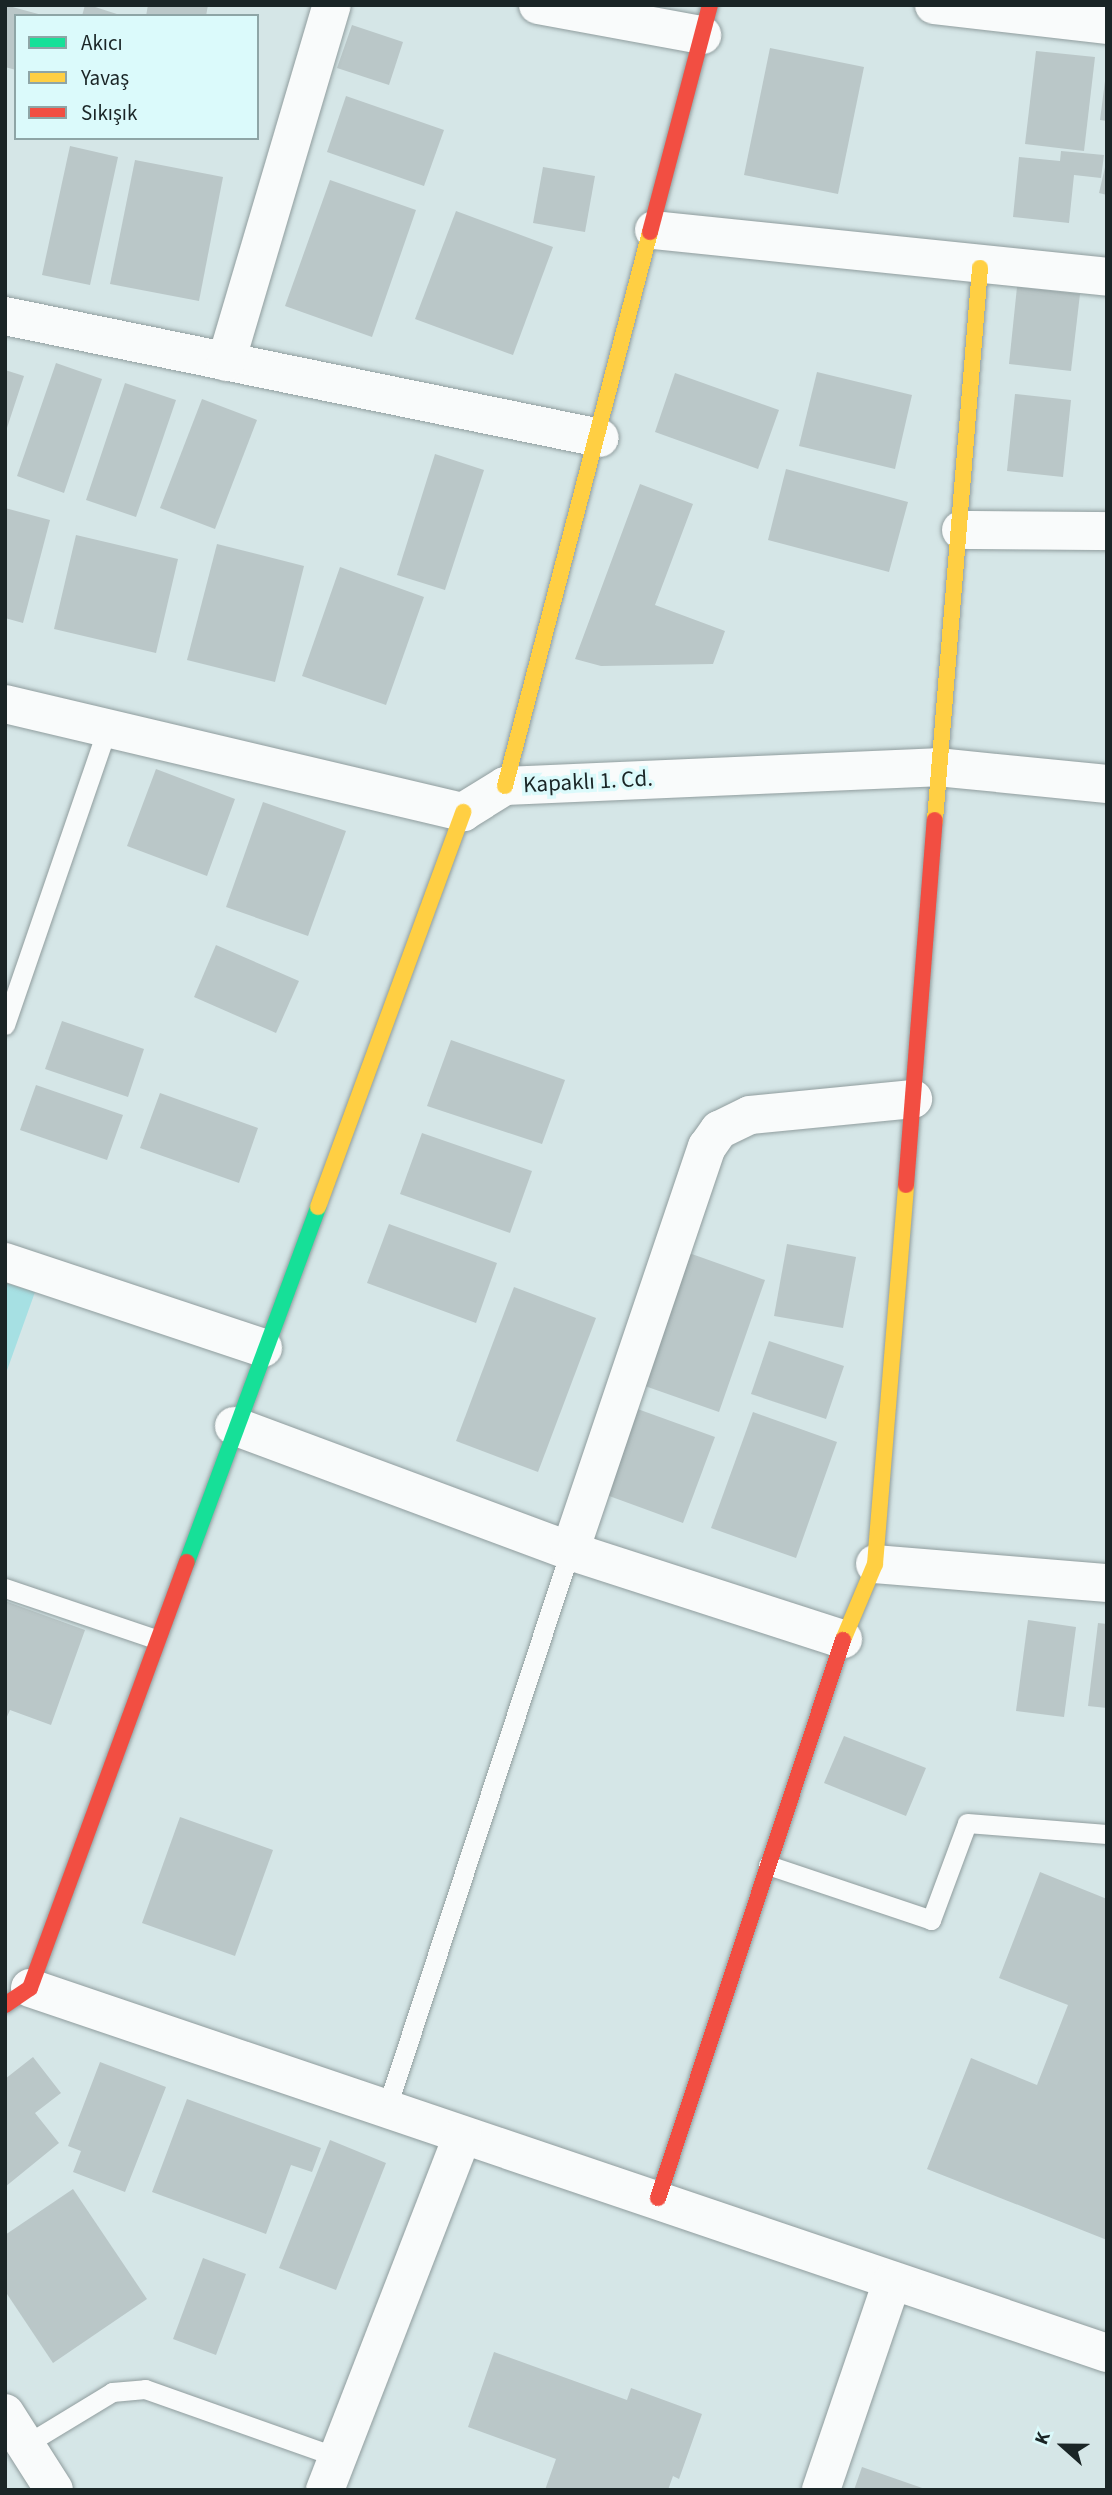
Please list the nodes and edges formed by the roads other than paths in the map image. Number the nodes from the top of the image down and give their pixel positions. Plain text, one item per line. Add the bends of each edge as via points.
1 (332, 5) edge
2 (538, 5) edge
3 (934, 5) edge
4 (1025, 11) edge
5 (706, 20) edge
6 (1107, 25) edge
7 (654, 230) junction
8 (980, 268) junction
9 (1107, 277) edge
10 (5, 317) edge
11 (226, 362) junction
12 (600, 438) junction
13 (961, 530) junction
14 (1107, 531) edge
15 (5, 704) edge
16 (107, 729) junction
17 (937, 767) junction
18 (1107, 784) edge
19 (505, 786) junction
20 (463, 812) junction
21 (5, 1025) edge
22 (913, 1099) junction
23 (5, 1262) edge
24 (263, 1348) junction
25 (234, 1426) junction
26 (570, 1551) junction
27 (875, 1564) junction
28 (1107, 1583) edge
29 (5, 1588) edge
30 (156, 1639) junction
31 (843, 1639) junction
32 (1107, 1833) edge
33 (768, 1865) junction
34 (18, 1997) edge
35 (386, 2110) junction
36 (462, 2136) junction
37 (658, 2198) junction
38 (892, 2282) junction
39 (1107, 2353) edge
40 (5, 2413) edge
41 (25, 2445) junction
42 (331, 2473) edge
43 (54, 2490) edge
44 (821, 2490) edge

1 - 11 street
2 - 5 street
3 - 4 street
4 - 6 street
5 - 7 street
7 - 8 street
7 - 12 street
8 - 9 street
8 - 13 street
10 - 11 street
11 - 12 street
12 - 19 street
13 - 14 street
13 - 17 street
15 - 16 street
16 - 20 street
16 - 21 lane
17 - 18 street, Kapaklı 1. Cd.
17 - 19 street, Kapaklı 1. Cd.
17 - 22 street
19 - 20 street, Kapaklı 1. Cd.
20 - 24 street
22 - 26 street via 750,1115 719,1130 707,1147
22 - 27 street
23 - 24 street
24 - 25 street
25 - 26 street
25 - 30 street
26 - 31 street
26 - 35 lane
27 - 28 street
27 - 31 street
29 - 30 lane
30 - 34 street
31 - 33 street
32 - 33 lane via 967,1823 931,1920
33 - 37 street
34 - 35 street
35 - 36 street
36 - 37 street
36 - 42 street
37 - 38 street
38 - 39 street
38 - 44 street
40 - 41 street
41 - 42 lane via 111,2392 145,2389
41 - 43 street

